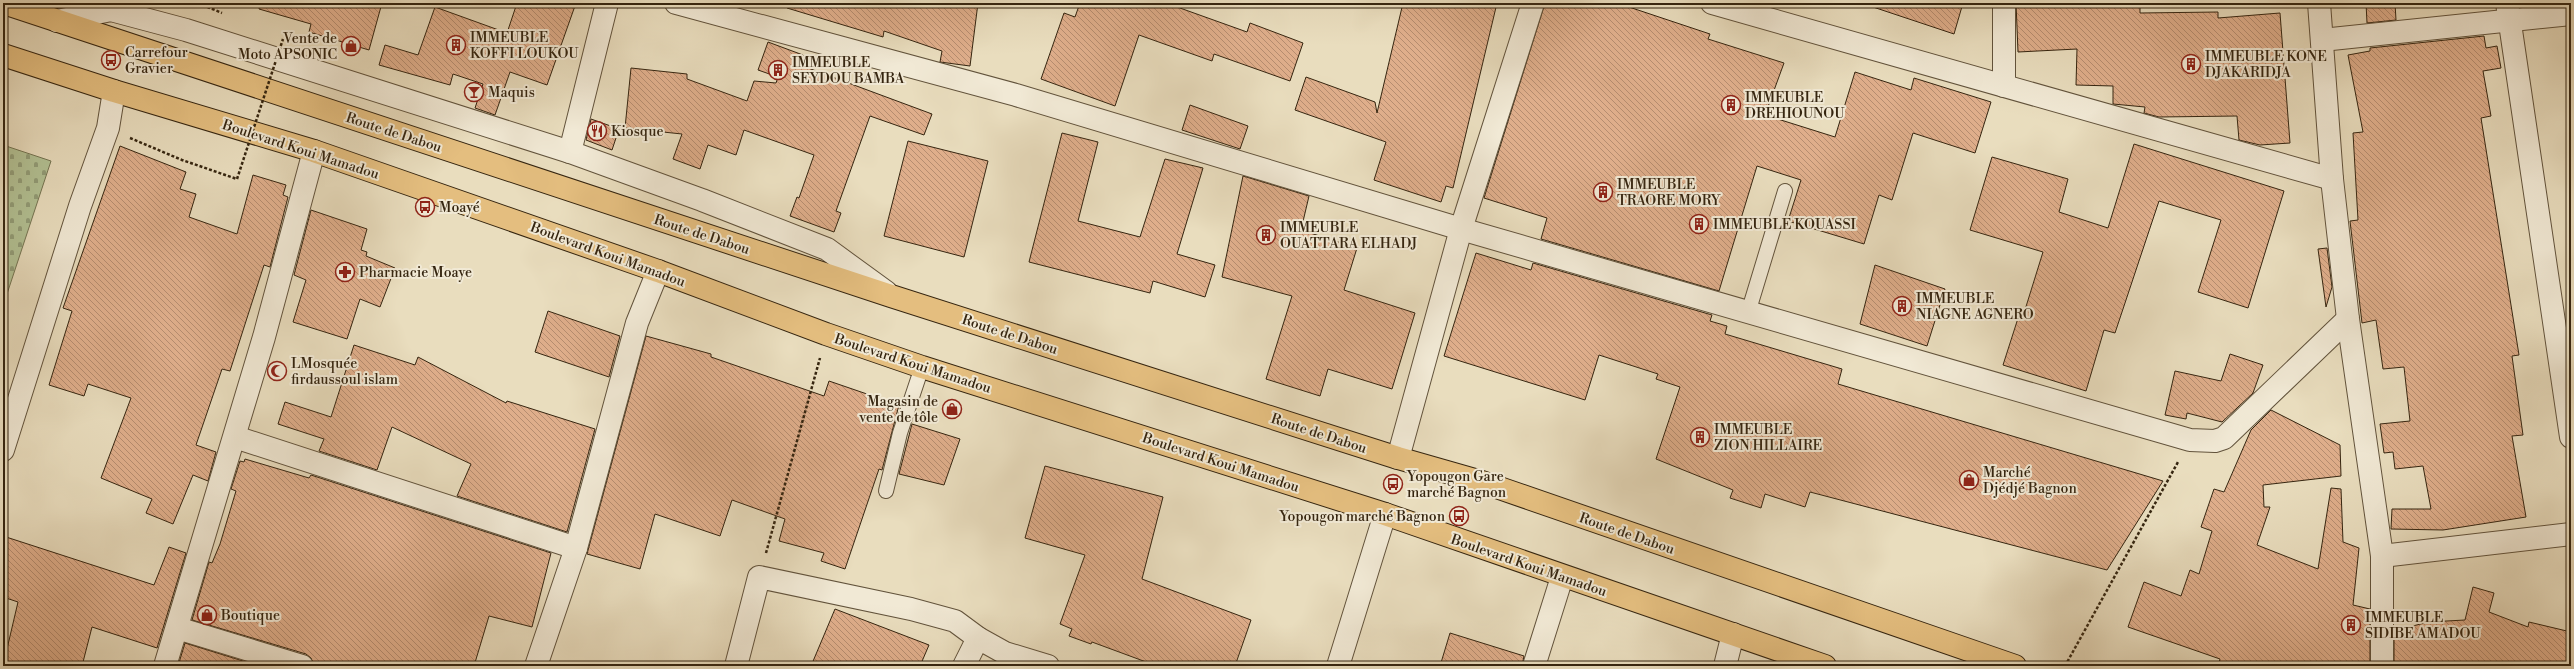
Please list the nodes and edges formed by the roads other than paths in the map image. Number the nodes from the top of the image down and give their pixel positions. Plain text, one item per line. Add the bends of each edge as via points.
1 (4, 3) edge
2 (607, 3) edge
3 (676, 3) edge
4 (1534, 3) edge
5 (1712, 3) edge
6 (2004, 3) edge
7 (2319, 3) edge
8 (2507, 12) edge
9 (2571, 14) edge
10 (57, 21) junction
11 (2322, 40) junction
12 (3, 54) edge
13 (2004, 86) junction
14 (114, 91) junction
15 (314, 151) junction
16 (570, 152) junction
17 (2332, 179) junction
18 (1785, 191) dead end
19 (1461, 230) junction
20 (658, 271) junction
21 (891, 296) junction
22 (1748, 313) junction
23 (2348, 319) junction
24 (922, 367) junction
25 (2571, 437) edge
26 (235, 438) junction
27 (3, 450) edge
28 (1398, 458) junction
29 (886, 491) dead end
30 (1385, 514) junction
31 (2571, 534) edge
32 (576, 548) junction
33 (2382, 556) junction
34 (1562, 576) junction
35 (177, 628) junction
36 (1733, 634) junction
37 (978, 638) junction
38 (165, 666) edge
39 (302, 666) edge
40 (536, 666) edge
41 (736, 666) edge
42 (964, 666) edge
43 (1048, 666) edge
44 (1338, 666) edge
45 (1534, 666) edge
46 (1724, 666) edge
47 (1825, 666) edge
48 (2015, 666) edge
49 (2382, 666) edge

1 - 10 main road, Route de Dabou
2 - 16 street
3 - 19 street via 1016,95
4 - 19 street
5 - 13 street
6 - 13 street
7 - 11 street
8 - 9 street
8 - 11 street
8 - 25 street
10 - 16 street via 110,10 186,30
10 - 21 main road, Route de Dabou
11 - 17 street
12 - 14 main road, Boulevard Koui Mamadou
13 - 17 street
14 - 15 main road, Boulevard Koui Mamadou
14 - 27 street via 108,128 80,206
15 - 20 main road, Boulevard Koui Mamadou
15 - 26 street
16 - 21 street via 827,249
17 - 23 street
18 - 22 lane
19 - 22 street
19 - 28 street
20 - 24 main road, Boulevard Koui Mamadou
20 - 32 street via 637,323
21 - 28 main road, Route de Dabou
22 - 23 street via 2190,440 2215,441 2224,438
23 - 33 street
24 - 29 lane via 900,433
24 - 30 main road, Boulevard Koui Mamadou
26 - 32 street
26 - 35 street
28 - 48 main road, Route de Dabou via 1482,482
30 - 34 main road, Boulevard Koui Mamadou
30 - 44 street
31 - 33 street
32 - 40 street
33 - 49 street
34 - 36 main road, Boulevard Koui Mamadou
34 - 45 street
35 - 38 street
35 - 39 street
36 - 46 street
36 - 47 main road, Boulevard Koui Mamadou
37 - 41 street via 955,622 911,609 759,577
37 - 42 street
37 - 43 street via 1005,653

